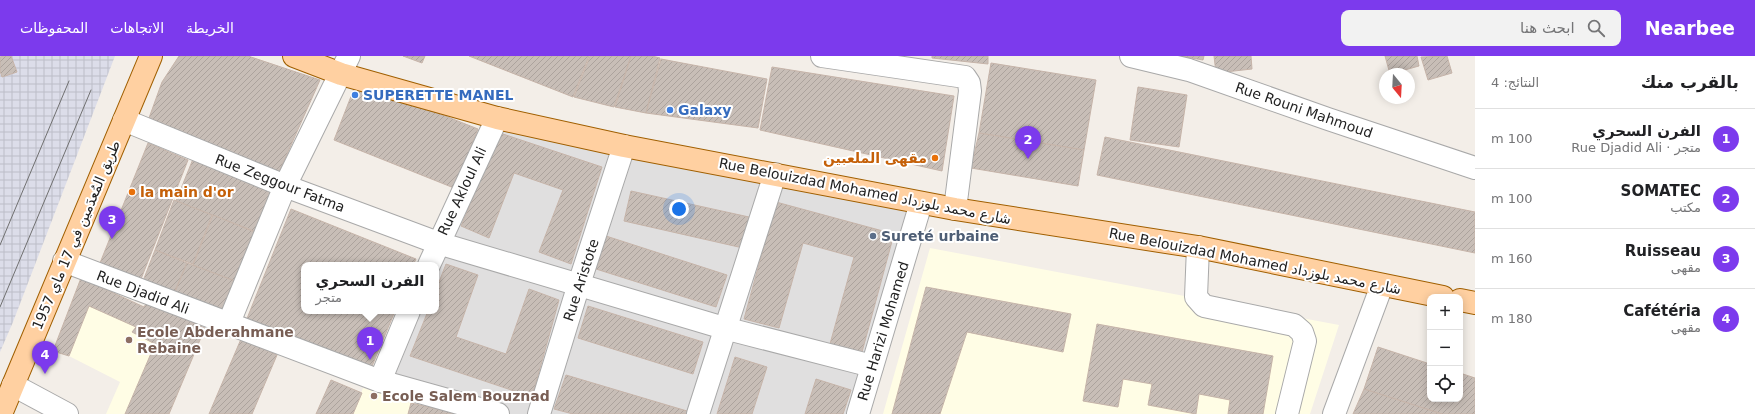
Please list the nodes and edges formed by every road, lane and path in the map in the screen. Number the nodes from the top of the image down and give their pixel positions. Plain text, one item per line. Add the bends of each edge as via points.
1 (152, 56) edge
2 (294, 56) edge
3 (822, 56) edge
4 (1131, 56) edge
5 (345, 65) edge
6 (497, 118) junction
7 (124, 120) junction
8 (624, 146) junction
9 (1475, 168) edge
10 (775, 174) junction
11 (285, 186) junction
12 (921, 203) junction
13 (955, 209) junction
14 (438, 243) junction
15 (1198, 248) junction
16 (64, 261) junction
17 (430, 262) edge
18 (579, 284) junction
19 (1382, 285) junction
20 (1428, 294) edge
21 (1463, 301) edge
22 (1475, 303) edge
23 (408, 314) edge
24 (228, 324) junction
25 (724, 328) junction
26 (872, 366) junction
27 (380, 381) junction
28 (13, 385) junction
29 (2, 414) edge
30 (67, 414) edge
31 (498, 414) edge
32 (539, 414) edge
33 (698, 414) edge
34 (858, 414) edge
35 (1287, 414) edge
36 (1334, 414) edge

1 - 7 main road, طريق المُعدَمين في 17 ماي 1957
2 - 5 main road, Rue Belouizdad Mohamed شارع محمد بلوزداد
3 - 13 street via 965,77 970,91
4 - 9 street, Rue Rouni Mahmoud via 1189,70
5 - 6 main road, Rue Belouizdad Mohamed شارع محمد بلوزداد
5 - 11 street
6 - 8 main road, Rue Belouizdad Mohamed شارع محمد بلوزداد
6 - 14 street, Rue Akloul Ali
7 - 11 street, Rue Zeggour Fatma
7 - 16 main road, طريق المُعدَمين في 17 ماي 1957
8 - 10 main road, Rue Belouizdad Mohamed شارع محمد بلوزداد
8 - 18 street, Rue Aristote
10 - 12 main road, Rue Belouizdad Mohamed شارع محمد بلوزداد
10 - 25 street
11 - 14 street, Rue Zeggour Fatma
11 - 24 street
12 - 13 main road, Rue Belouizdad Mohamed شارع محمد بلوزداد
12 - 26 street, Rue Harizi Mohamed
13 - 15 main road, Rue Belouizdad Mohamed شارع محمد بلوزداد
14 - 17 street, Rue Akloul Ali
14 - 18 street, Rue Zeggour Fatma
15 - 19 main road, Rue Belouizdad Mohamed شارع محمد بلوزداد
15 - 35 street via 1196,297 1204,306 1294,325 1302,332 1305,341
16 - 24 street, Rue Djadid Ali
16 - 28 main road, طريق المُعدَمين في 17 ماي 1957
18 - 25 street, Rue Zeggour Fatma
18 - 32 street, Rue Aristote
19 - 20 main road, Rue Belouizdad Mohamed شارع محمد بلوزداد
19 - 36 street
21 - 22 main road
23 - 27 street
24 - 27 street, Rue Djadid Ali
25 - 26 street, Rue Zeggour Fatma
25 - 33 street
26 - 34 street, Rue Harizi Mohamed
27 - 31 street, Rue Djadid Ali
28 - 29 main road, طريق المُعدَمين في 17 ماي 1957
28 - 30 street

